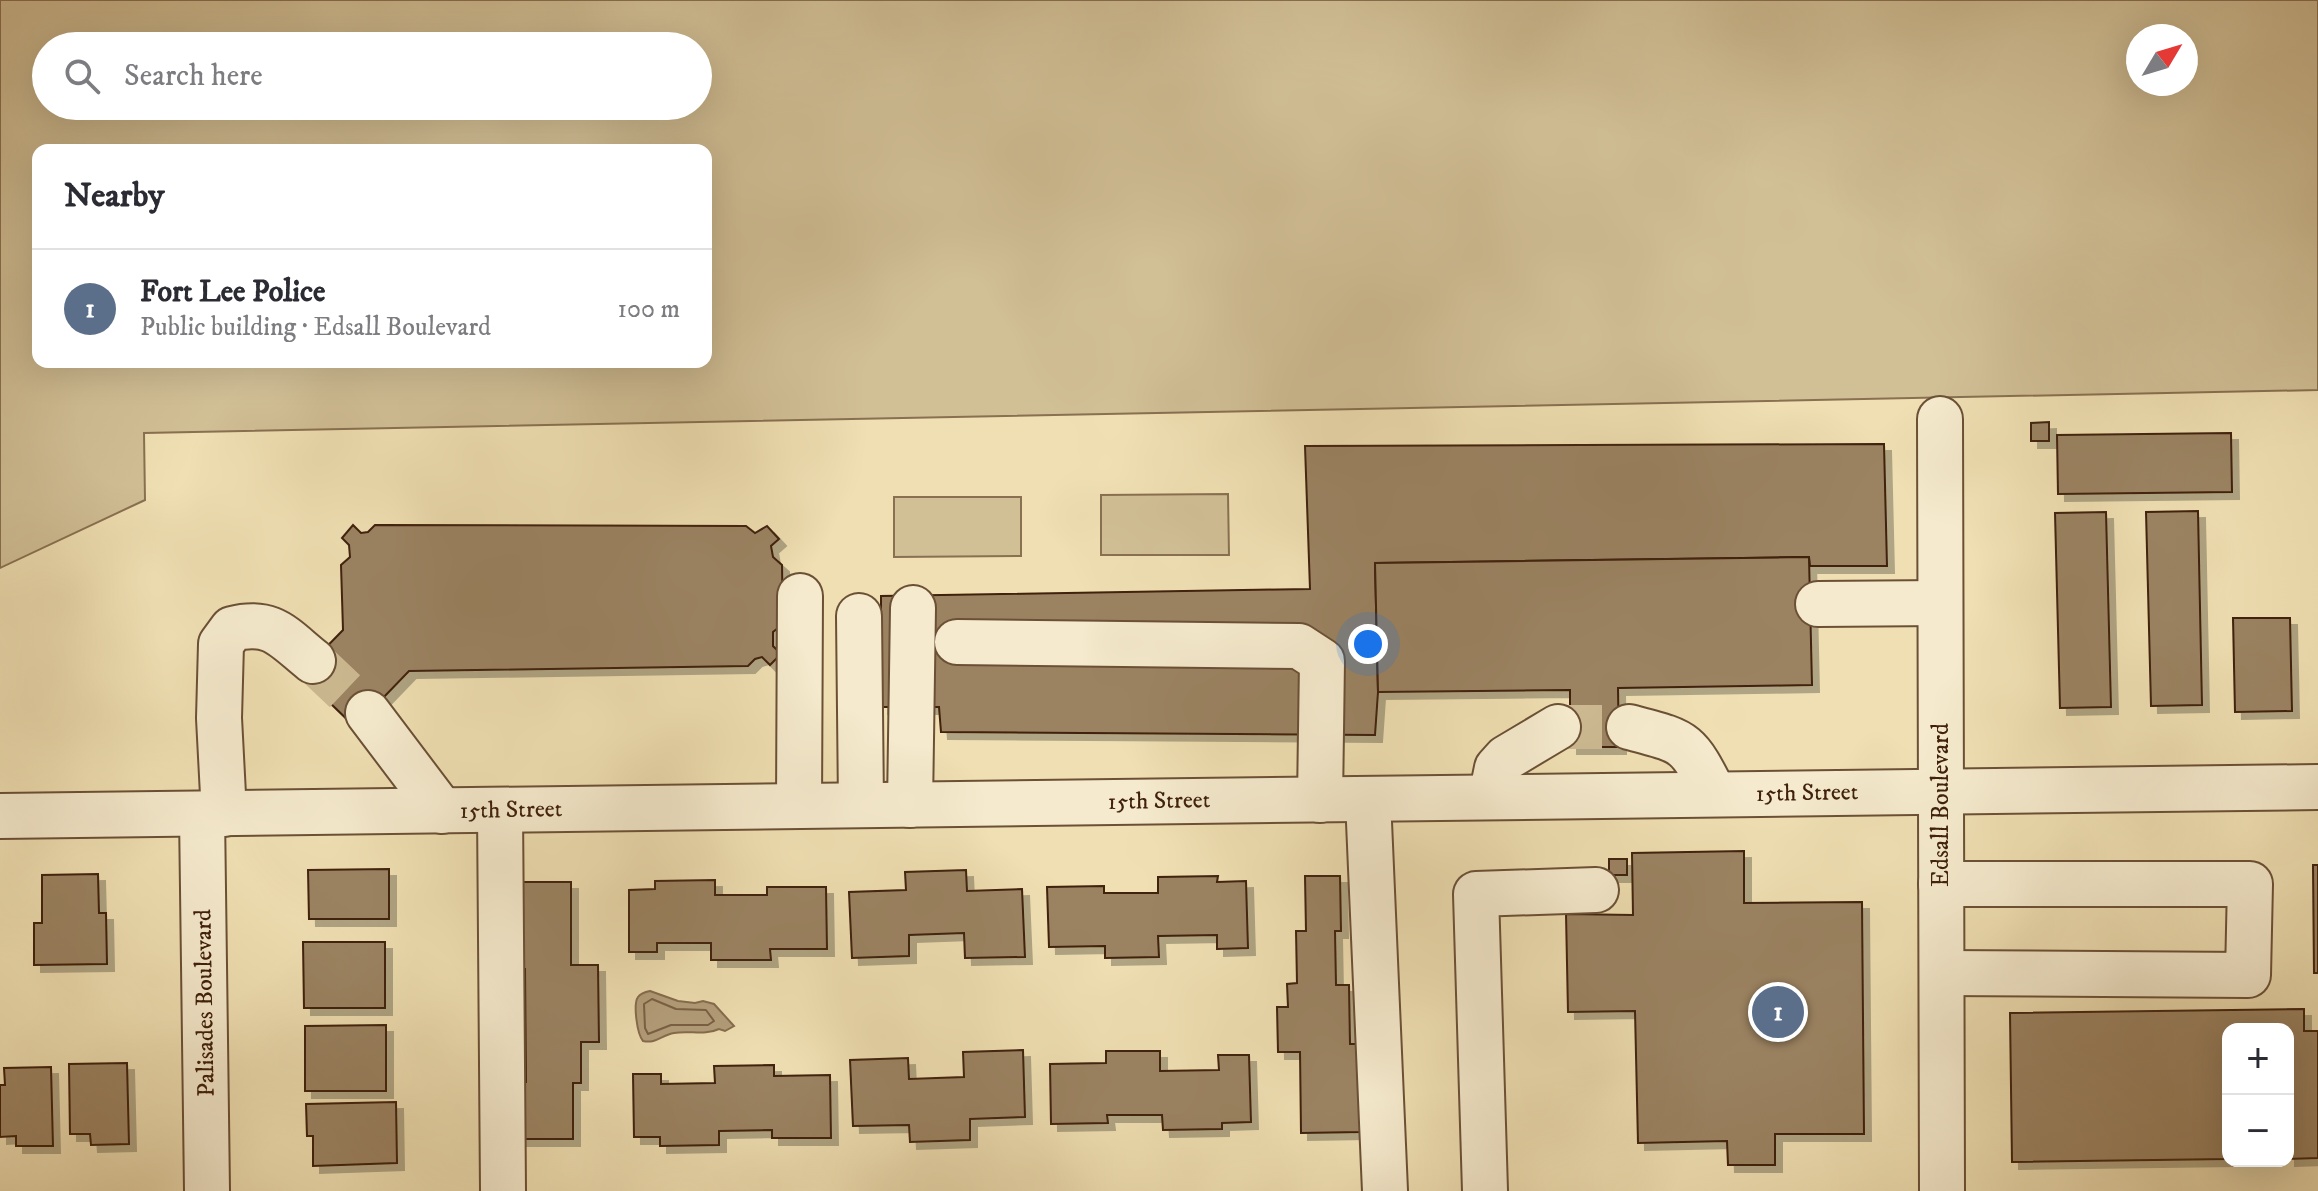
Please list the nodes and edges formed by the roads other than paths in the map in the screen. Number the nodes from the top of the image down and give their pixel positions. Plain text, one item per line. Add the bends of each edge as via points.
1 (1940, 419) dead end
2 (800, 596) dead end
3 (1940, 603) junction
4 (1818, 604) dead end
5 (913, 608) dead end
6 (859, 616) dead end
7 (957, 642) dead end
8 (313, 661) tunnel mouth
9 (368, 713) tunnel mouth
10 (1558, 727) tunnel mouth
11 (1629, 727) tunnel mouth
12 (2318, 787) edge
13 (1941, 791) junction
14 (1714, 794) junction
15 (1491, 797) junction
16 (1368, 799) junction
17 (1320, 800) junction
18 (861, 805) junction
19 (910, 805) junction
20 (799, 806) junction
21 (500, 810) junction
22 (442, 811) junction
23 (213, 814) junction
24 (0, 816) edge
25 (1941, 884) junction
26 (1596, 890) dead end
27 (1942, 973) junction
28 (207, 1191) edge
29 (503, 1191) edge
30 (1385, 1191) edge
31 (1485, 1191) edge
32 (1942, 1191) edge

1 - 3 street, Edsall Boulevard
2 - 20 street
3 - 4 street
3 - 13 street, Edsall Boulevard
5 - 19 street
6 - 18 street
7 - 17 street via 1299,646 1322,661
8 - 23 street, Palisades Boulevard via 280,634 255,624 232,629 221,644
9 - 22 street
10 - 15 street via 1506,758 1497,768
11 - 14 street via 1677,740 1695,757
12 - 13 street, 15th Street
13 - 14 street, 15th Street
13 - 25 street, Edsall Boulevard
14 - 15 street, 15th Street
15 - 16 street, 15th Street
16 - 17 street, 15th Street
16 - 30 street
17 - 19 street, 15th Street
18 - 19 street, 15th Street
18 - 20 street, 15th Street
20 - 21 street, 15th Street
21 - 22 street, 15th Street
21 - 29 street
22 - 23 street, 15th Street
23 - 24 street, 15th Street
23 - 28 street, Palisades Boulevard
25 - 27 street, Edsall Boulevard
25 - 27 street via 2250,884 2248,975
26 - 31 street via 1476,894
27 - 32 street, Edsall Boulevard

